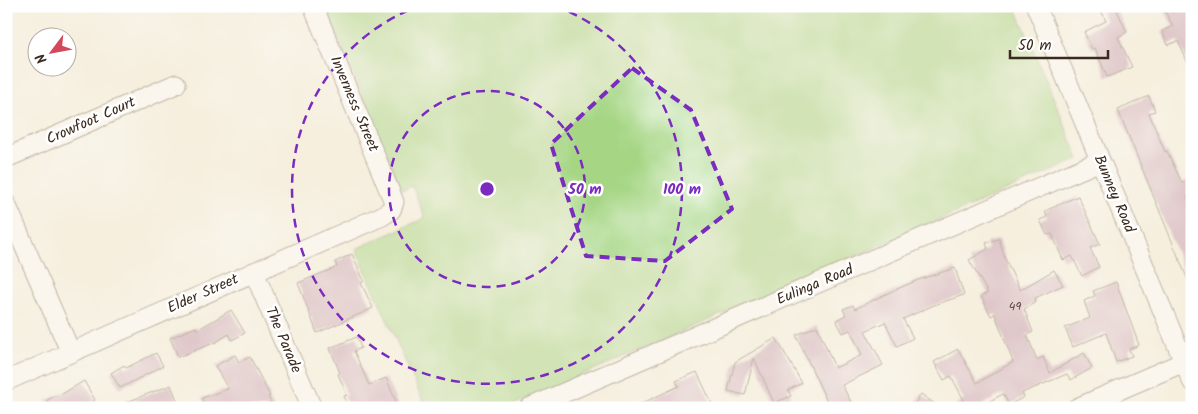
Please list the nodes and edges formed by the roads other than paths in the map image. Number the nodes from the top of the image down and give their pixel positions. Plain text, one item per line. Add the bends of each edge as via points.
1 (313, 6) edge
2 (1036, 6) edge
3 (176, 84) dead end
4 (6, 158) edge
5 (1100, 161) junction
6 (394, 202) joint
7 (6, 204) edge
8 (254, 272) junction
9 (71, 353) junction
10 (1184, 362) junction
11 (6, 381) edge
12 (1192, 381) edge
13 (312, 408) edge
14 (529, 408) edge
15 (1077, 408) edge

1 - 6 street, Inverness Street
2 - 5 street, Bunney Road
3 - 4 street, Crowfoot Court
5 - 10 street, Bunney Road
5 - 14 street, Eulinga Road
6 - 8 street, Elder Street via 391,210 382,216
7 - 9 street
8 - 9 street, Elder Street
8 - 13 street, The Parade
9 - 11 street, Elder Street
10 - 12 street, Bunney Road
10 - 15 street

